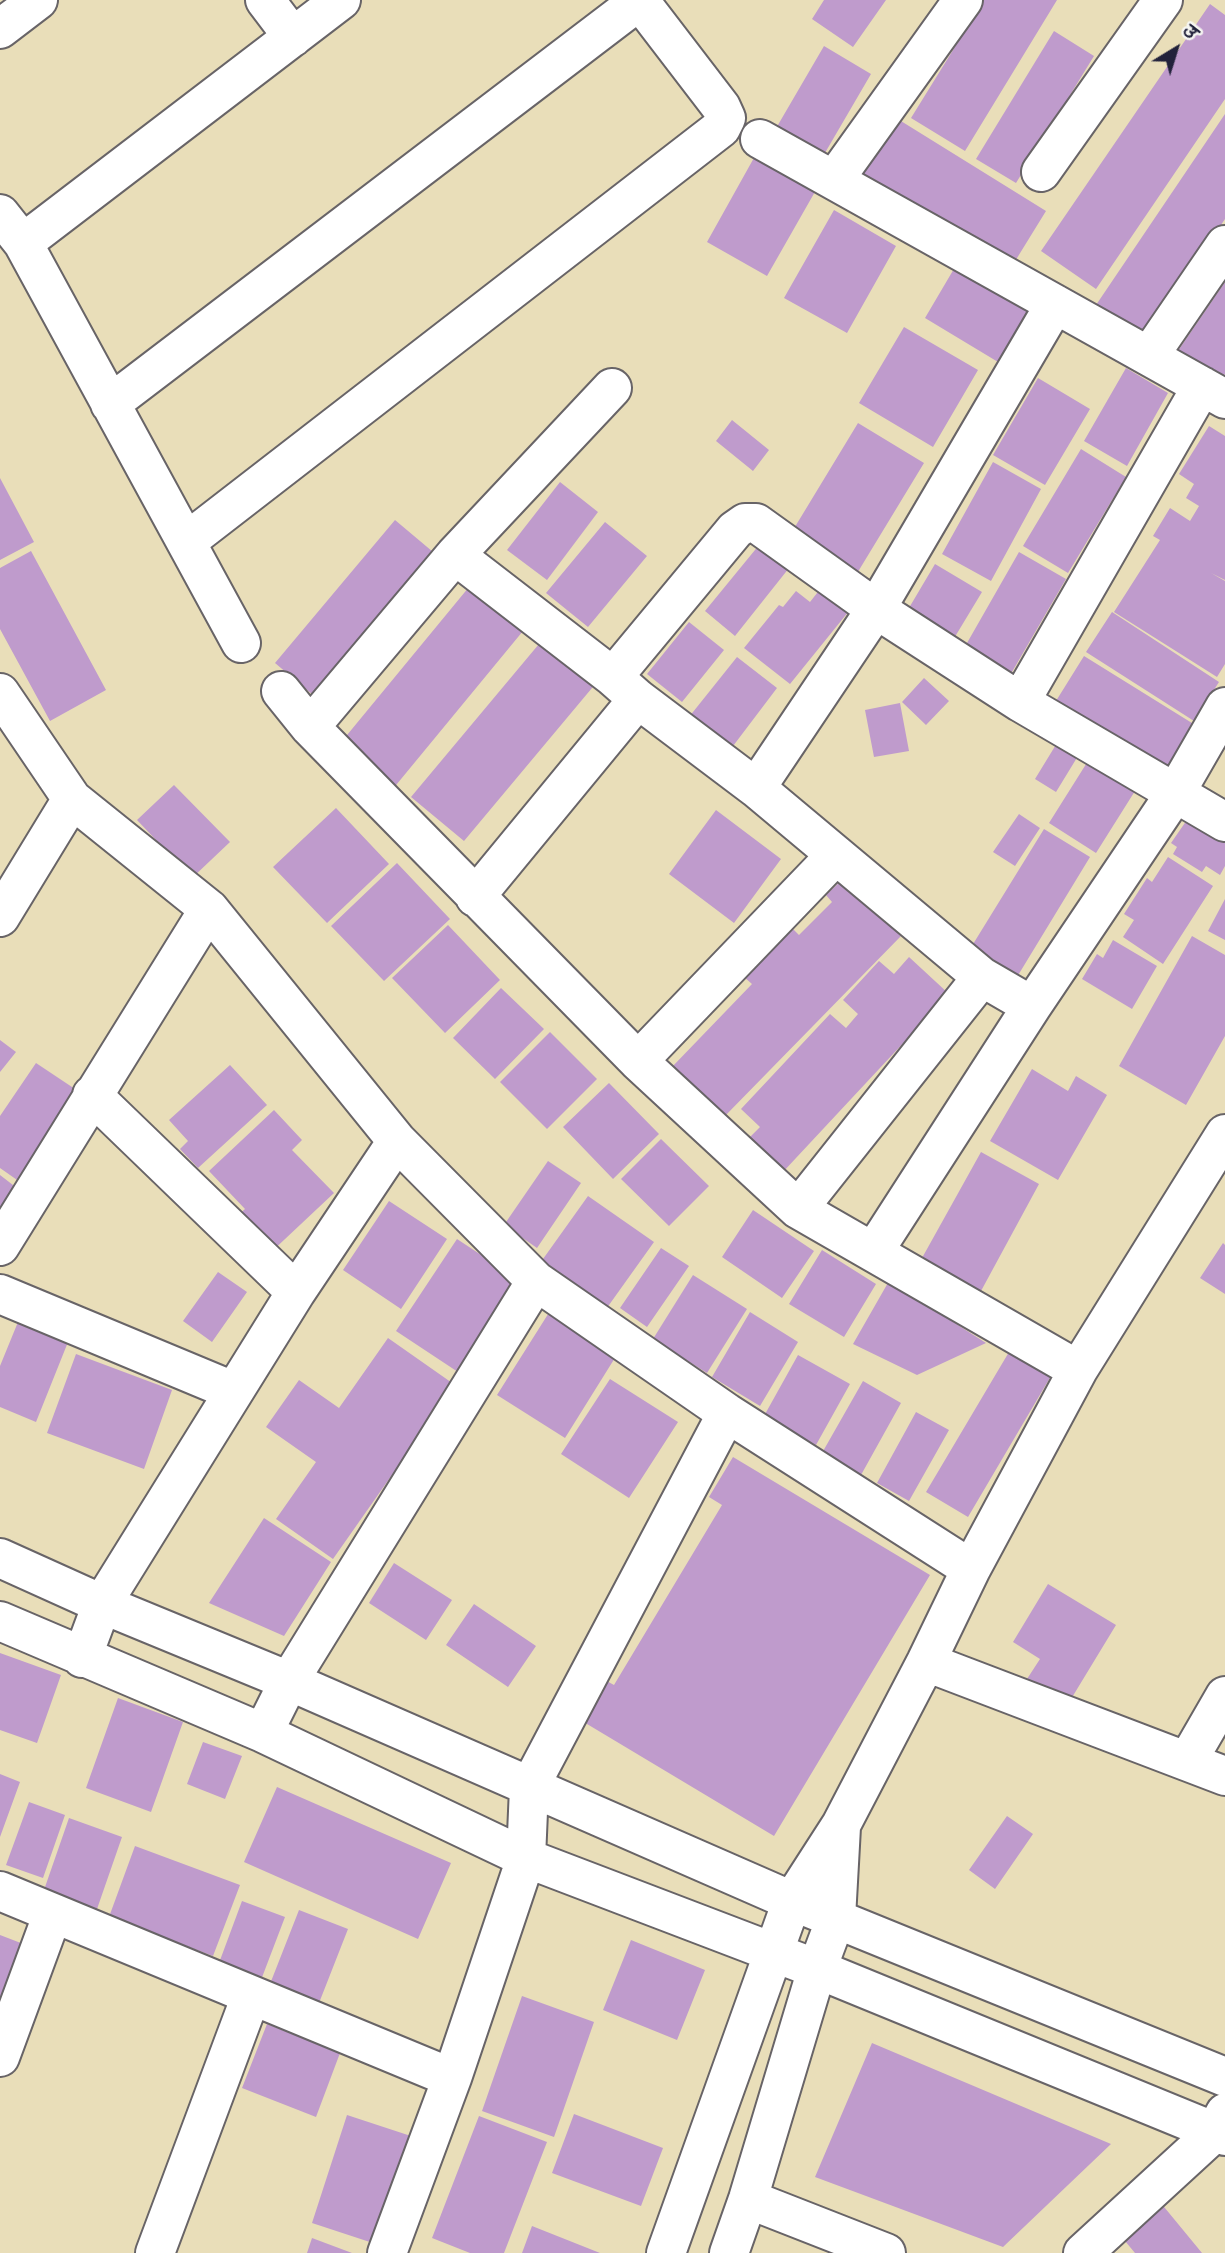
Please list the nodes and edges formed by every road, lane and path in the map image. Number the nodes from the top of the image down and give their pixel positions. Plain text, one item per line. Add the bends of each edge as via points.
1 (38, 0) edge
2 (265, 0) edge
3 (341, 0) edge
4 (639, 0) edge
5 (963, 0) edge
6 (1163, 0) edge
7 (0, 29) edge
8 (293, 37) junction
9 (760, 139) dead end
10 (1041, 172) dead end
11 (834, 180) junction
12 (0, 214) edge
13 (23, 243) junction
14 (1225, 245) edge
15 (1055, 304) junction
16 (1150, 356) junction
17 (612, 388) dead end
18 (1213, 392) edge
19 (110, 404) junction
20 (186, 542) junction
21 (456, 555) junction
22 (876, 609) junction
23 (242, 643) dead end
24 (625, 688) junction
25 (281, 691) dead end
26 (0, 693) edge
27 (1020, 702) junction
28 (1225, 707) edge
29 (310, 727) junction
30 (756, 788) junction
31 (1176, 792) junction
32 (72, 799) junction
33 (1225, 822) edge
34 (836, 855) junction
35 (475, 897) junction
36 (209, 909) junction
37 (0, 918) edge
38 (982, 977) junction
39 (1032, 1006) junction
40 (638, 1061) junction
41 (92, 1095) junction
42 (1225, 1134) edge
43 (397, 1142) junction
44 (798, 1209) junction
45 (0, 1246) edge
46 (874, 1251) junction
47 (536, 1282) junction
48 (296, 1292) junction
49 (0, 1294) edge
50 (1078, 1370) junction
51 (233, 1391) junction
52 (727, 1413) junction
53 (0, 1558) edge
54 (971, 1569) junction
55 (102, 1604) junction
56 (0, 1621) edge
57 (82, 1658) junction
58 (926, 1662) junction
59 (289, 1681) junction
60 (1225, 1696) edge
61 (263, 1734) junction
62 (1188, 1760) junction
63 (1225, 1776) edge
64 (529, 1788) junction
65 (841, 1825) junction
66 (526, 1857) junction
67 (0, 1891) edge
68 (792, 1901) junction
69 (53, 1913) junction
70 (836, 1918) junction
71 (774, 1954) junction
72 (817, 1969) junction
73 (251, 1996) junction
74 (0, 2057) edge
75 (1225, 2077) edge
76 (452, 2078) junction
77 (1222, 2127) edge
78 (748, 2199) junction
79 (155, 2253) edge
80 (387, 2253) edge
81 (666, 2253) edge
82 (729, 2253) edge
83 (886, 2253) edge
84 (1083, 2253) edge

1 - 7 street
2 - 8 street
3 - 8 street
4 - 19 street
4 - 20 street via 721,107 726,118 722,128
5 - 11 street
6 - 10 street
8 - 13 street
9 - 11 street
11 - 15 street
12 - 13 street
13 - 19 street
14 - 16 street
15 - 16 street
15 - 22 street
16 - 18 street
17 - 21 street
18 - 27 street
19 - 20 street
20 - 23 street
21 - 24 street
21 - 29 street
22 - 24 street via 769,531 746,523 735,530
22 - 27 street
22 - 30 street
24 - 30 street
24 - 35 street
25 - 29 street
26 - 32 street
27 - 31 street
28 - 31 street
29 - 35 street
30 - 34 street
31 - 33 street
31 - 39 street
32 - 36 street
32 - 37 street
34 - 38 street
34 - 40 street
35 - 40 street
36 - 41 street
36 - 43 street
38 - 39 street
38 - 44 street
39 - 46 street
40 - 44 street
41 - 45 street
41 - 48 street
42 - 50 street
43 - 47 street
43 - 48 street
44 - 46 street
46 - 50 street
47 - 52 street
47 - 59 street
48 - 51 street
49 - 51 street
50 - 54 street
51 - 55 street
52 - 54 street
52 - 64 street
53 - 55 street
54 - 58 street
55 - 57 street
55 - 59 street
56 - 57 street
57 - 61 street
58 - 62 street
58 - 65 street
59 - 61 street
59 - 64 street
60 - 62 street
61 - 66 street
62 - 63 street
64 - 66 street
64 - 68 street
65 - 68 street
65 - 70 street
66 - 71 street
66 - 76 street
67 - 69 street
68 - 70 street
68 - 71 street
69 - 73 street
69 - 74 street
70 - 72 street
70 - 75 street
71 - 72 street
71 - 81 street
72 - 77 street
72 - 78 street
73 - 76 street
73 - 79 street
76 - 80 street
77 - 84 street
78 - 82 street
78 - 83 street

